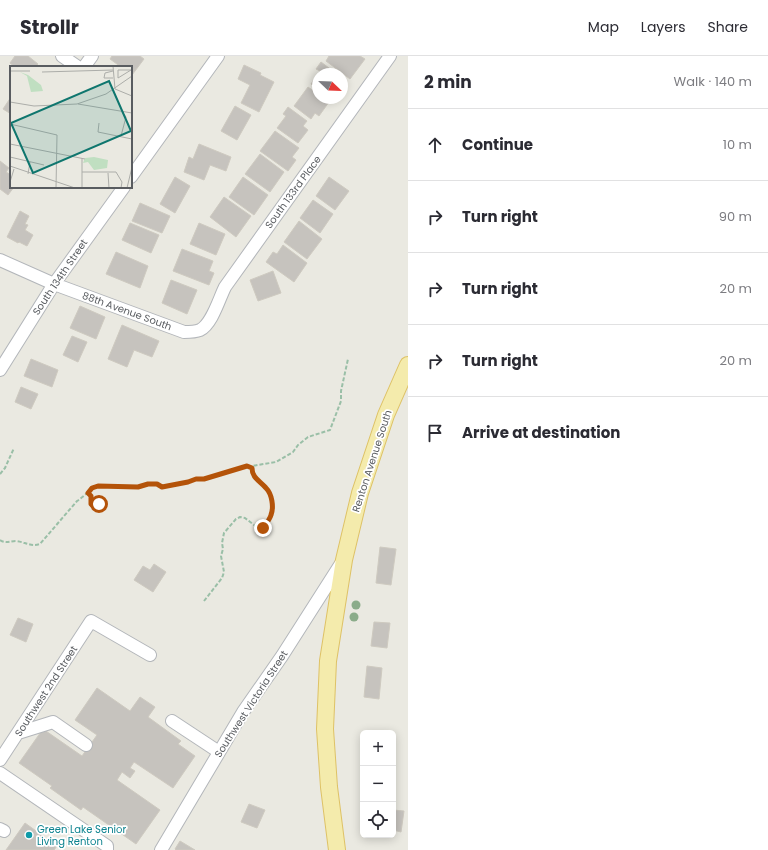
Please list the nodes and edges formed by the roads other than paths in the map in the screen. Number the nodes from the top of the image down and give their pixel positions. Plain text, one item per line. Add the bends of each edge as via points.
1 (62, 56) edge
2 (92, 56) edge
3 (218, 56) edge
4 (390, 56) edge
5 (77, 66) edge
6 (85, 66) edge
7 (132, 176) edge
8 (123, 188) edge
9 (0, 260) edge
10 (54, 284) junction
11 (200, 330) joint
12 (408, 365) edge
13 (0, 370) edge
14 (344, 560) junction
15 (150, 655) dead end
16 (172, 721) dead end
17 (18, 732) junction
18 (86, 745) dead end
19 (219, 752) junction
20 (0, 760) edge
21 (0, 773) edge
22 (107, 850) edge
23 (160, 850) edge
24 (337, 850) edge

1 - 5 street
2 - 6 street
3 - 7 street
4 - 11 street, South 133rd Place via 225,287 211,319
8 - 10 street, South 134th Street
9 - 10 street, 88th Avenue South
10 - 11 street, 88th Avenue South via 184,332
10 - 13 street, South 134th Street
12 - 14 main road, Renton Avenue South via 386,415 360,493
14 - 19 street, Southwest Victoria Street
14 - 24 main road, Renton Avenue South via 328,662 325,729
15 - 17 street, Southwest 2nd Street via 91,621
16 - 19 street
17 - 18 street via 53,722
17 - 20 street, Southwest 2nd Street
19 - 23 street, Southwest Victoria Street
21 - 22 street via 107,846

